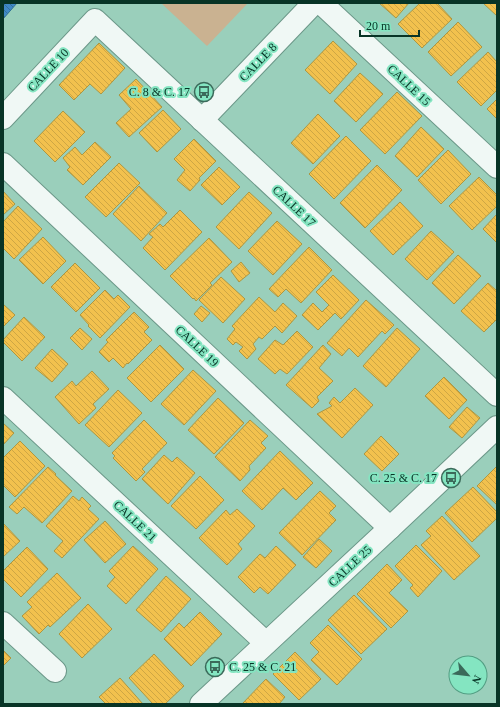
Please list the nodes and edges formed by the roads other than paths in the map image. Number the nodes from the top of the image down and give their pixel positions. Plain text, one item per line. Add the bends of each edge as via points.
1 (314, 3) edge
2 (322, 3) edge
3 (92, 22) joint
4 (3, 118) edge
5 (202, 120) junction
6 (3, 164) edge
7 (497, 167) edge
8 (497, 395) edge
9 (3, 398) edge
10 (497, 427) edge
11 (390, 528) junction
12 (3, 623) edge
13 (266, 643) junction
14 (55, 671) dead end
15 (200, 704) edge

1 - 5 street, CALLE 8
2 - 7 street, CALLE 15
3 - 4 street, CALLE 10
3 - 5 street, CALLE 17 via 95,20
5 - 8 street, CALLE 17
6 - 11 street, CALLE 19
9 - 13 street, CALLE 21
10 - 11 street, CALLE 25
11 - 13 street, CALLE 25
12 - 14 street
13 - 15 street, CALLE 25

